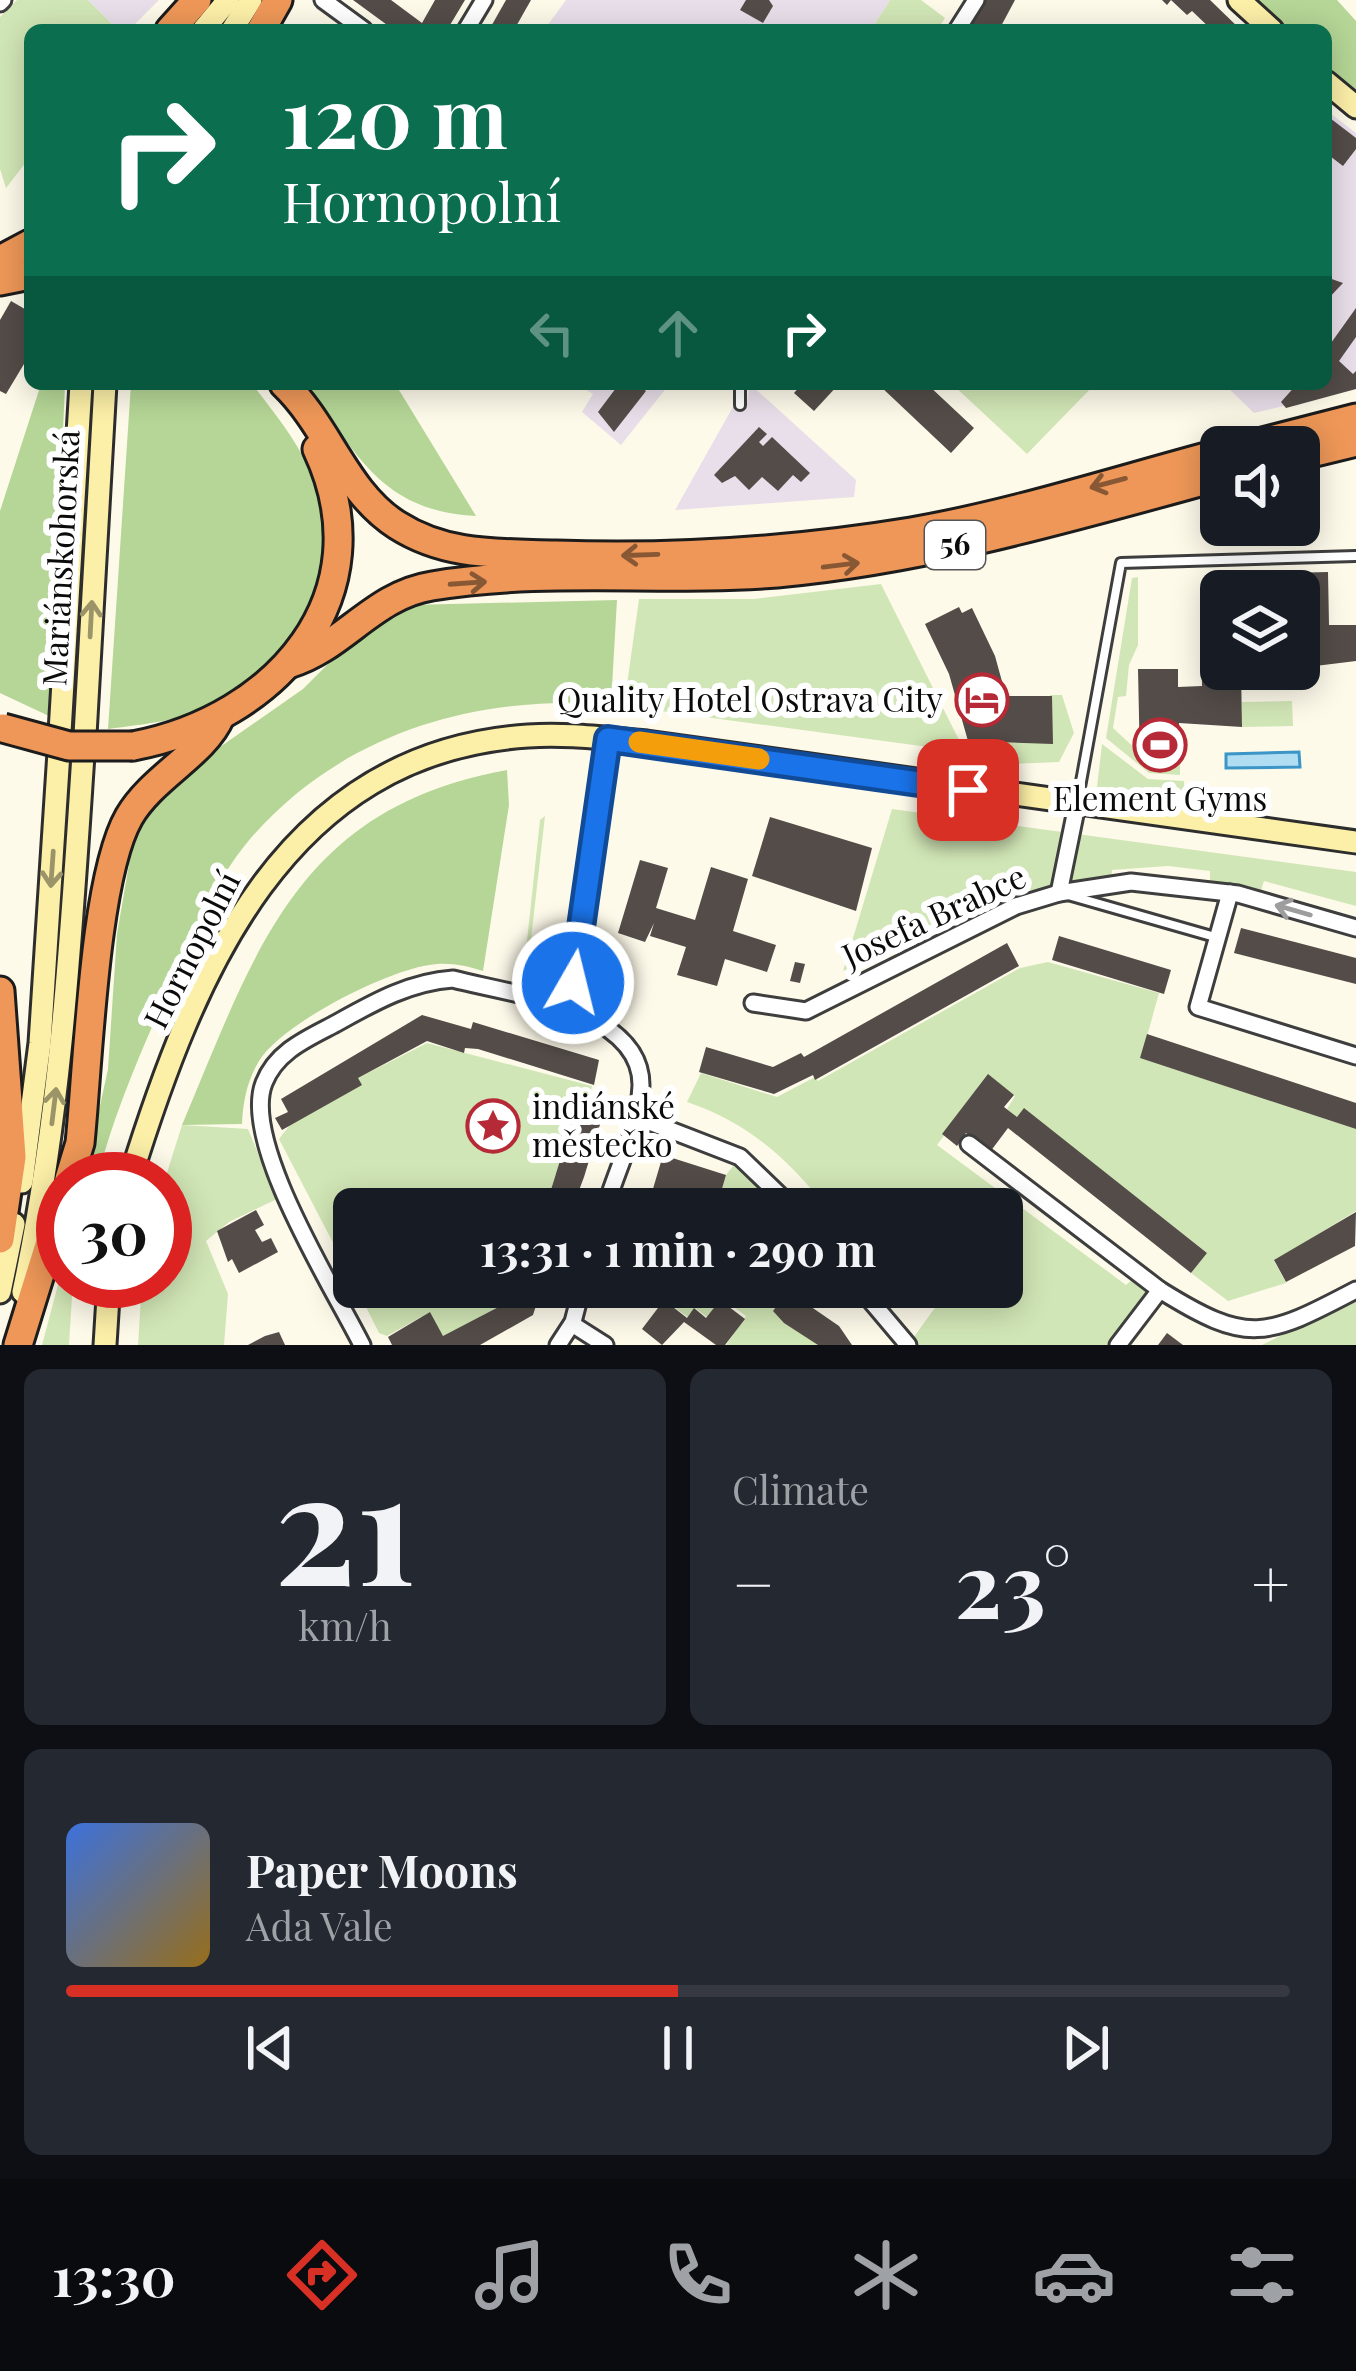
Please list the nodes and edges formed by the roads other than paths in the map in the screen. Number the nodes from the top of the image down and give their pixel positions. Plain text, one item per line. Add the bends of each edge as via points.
1 (197, 0) edge
2 (229, 0) edge
3 (323, 0) edge
4 (1239, 0) edge
5 (175, 24) edge
6 (208, 24) edge
7 (356, 24) edge
8 (1265, 24) edge
9 (81, 390) edge
10 (105, 390) edge
11 (284, 390) edge
12 (288, 390) edge
13 (740, 390) edge
14 (740, 405) dead end
15 (1356, 418) edge
16 (1320, 427) edge
17 (1356, 442) edge
18 (1320, 451) edge
19 (1200, 458) edge
20 (1200, 481) edge
21 (1356, 556) edge
22 (686, 565) junction
23 (589, 568) junction
24 (283, 671) junction
25 (213, 725) junction
26 (2, 727) edge
27 (608, 739) junction
28 (1077, 806) junction
29 (1356, 842) edge
30 (1059, 892) junction
31 (1230, 893) junction
32 (1356, 928) edge
33 (1216, 938) junction
34 (0, 991) edge
35 (753, 1003) dead end
36 (569, 1010) junction
37 (1356, 1057) edge
38 (634, 1116) junction
39 (969, 1144) dead end
40 (77, 1152) edge
41 (140, 1152) edge
42 (611, 1188) edge
43 (772, 1188) edge
44 (0, 1239) edge
45 (36, 1282) edge
46 (1160, 1290) junction
47 (1356, 1290) edge
48 (0, 1292) edge
49 (107, 1308) edge
50 (576, 1308) edge
51 (876, 1308) edge
52 (572, 1324) junction
53 (1224, 1339) edge
54 (15, 1345) edge
55 (105, 1345) edge
56 (362, 1345) edge
57 (558, 1345) edge
58 (605, 1345) edge
59 (908, 1345) edge
60 (1118, 1345) edge

1 - 5 highway
2 - 6 main road
3 - 7 street
4 - 8 main road
9 -> 48 main road, Mariánskohorská via 40,1043
54 -> 10 main road, Mariánskohorská via 43,1198 68,985
11 - 24 highway, 56 via 326,467 339,532 328,600
12 - 23 highway, 56 via 356,485 396,524 465,552
13 - 14 lane
15 - 16 highway
17 - 18 highway
19 -> 22 highway, 56 via 915,531
22 -> 20 highway, 56 via 781,572 916,555
21 - 28 lane via 1121,562
22 - 23 highway, 56
24 -> 23 highway, 56 via 358,617 428,586
24 - 25 highway, 56
25 - 26 highway, 56, bridge via 133,746 69,746
25 - 40 highway via 142,798 116,851
27 - 28 main road, Hornopolní
27 - 36 street
27 - 41 main road, Hornopolní via 529,736 454,748 386,774 313,823 268,872 232,931
28 - 29 main road, Hornopolní
28 - 30 street
30 - 31 street, Josefa Brabce via 1131,882
30 - 33 lane
30 - 35 street, Josefa Brabce via 806,1011
32 -> 31 street, Josefa Brabce
31 - 33 street
33 - 37 street via 1198,1007
34 - 44 highway via 12,1157
36 - 38 street via 608,1026 634,1057 641,1088
36 - 56 street via 436,980 293,1046 265,1080 263,1148
38 - 42 street
38 - 43 street via 740,1157
39 - 46 street
45 - 54 highway
46 - 53 street
46 - 60 street
47 - 53 street via 1273,1332
49 - 55 main road
50 - 52 street
51 - 59 street
52 - 57 street
52 - 58 street

